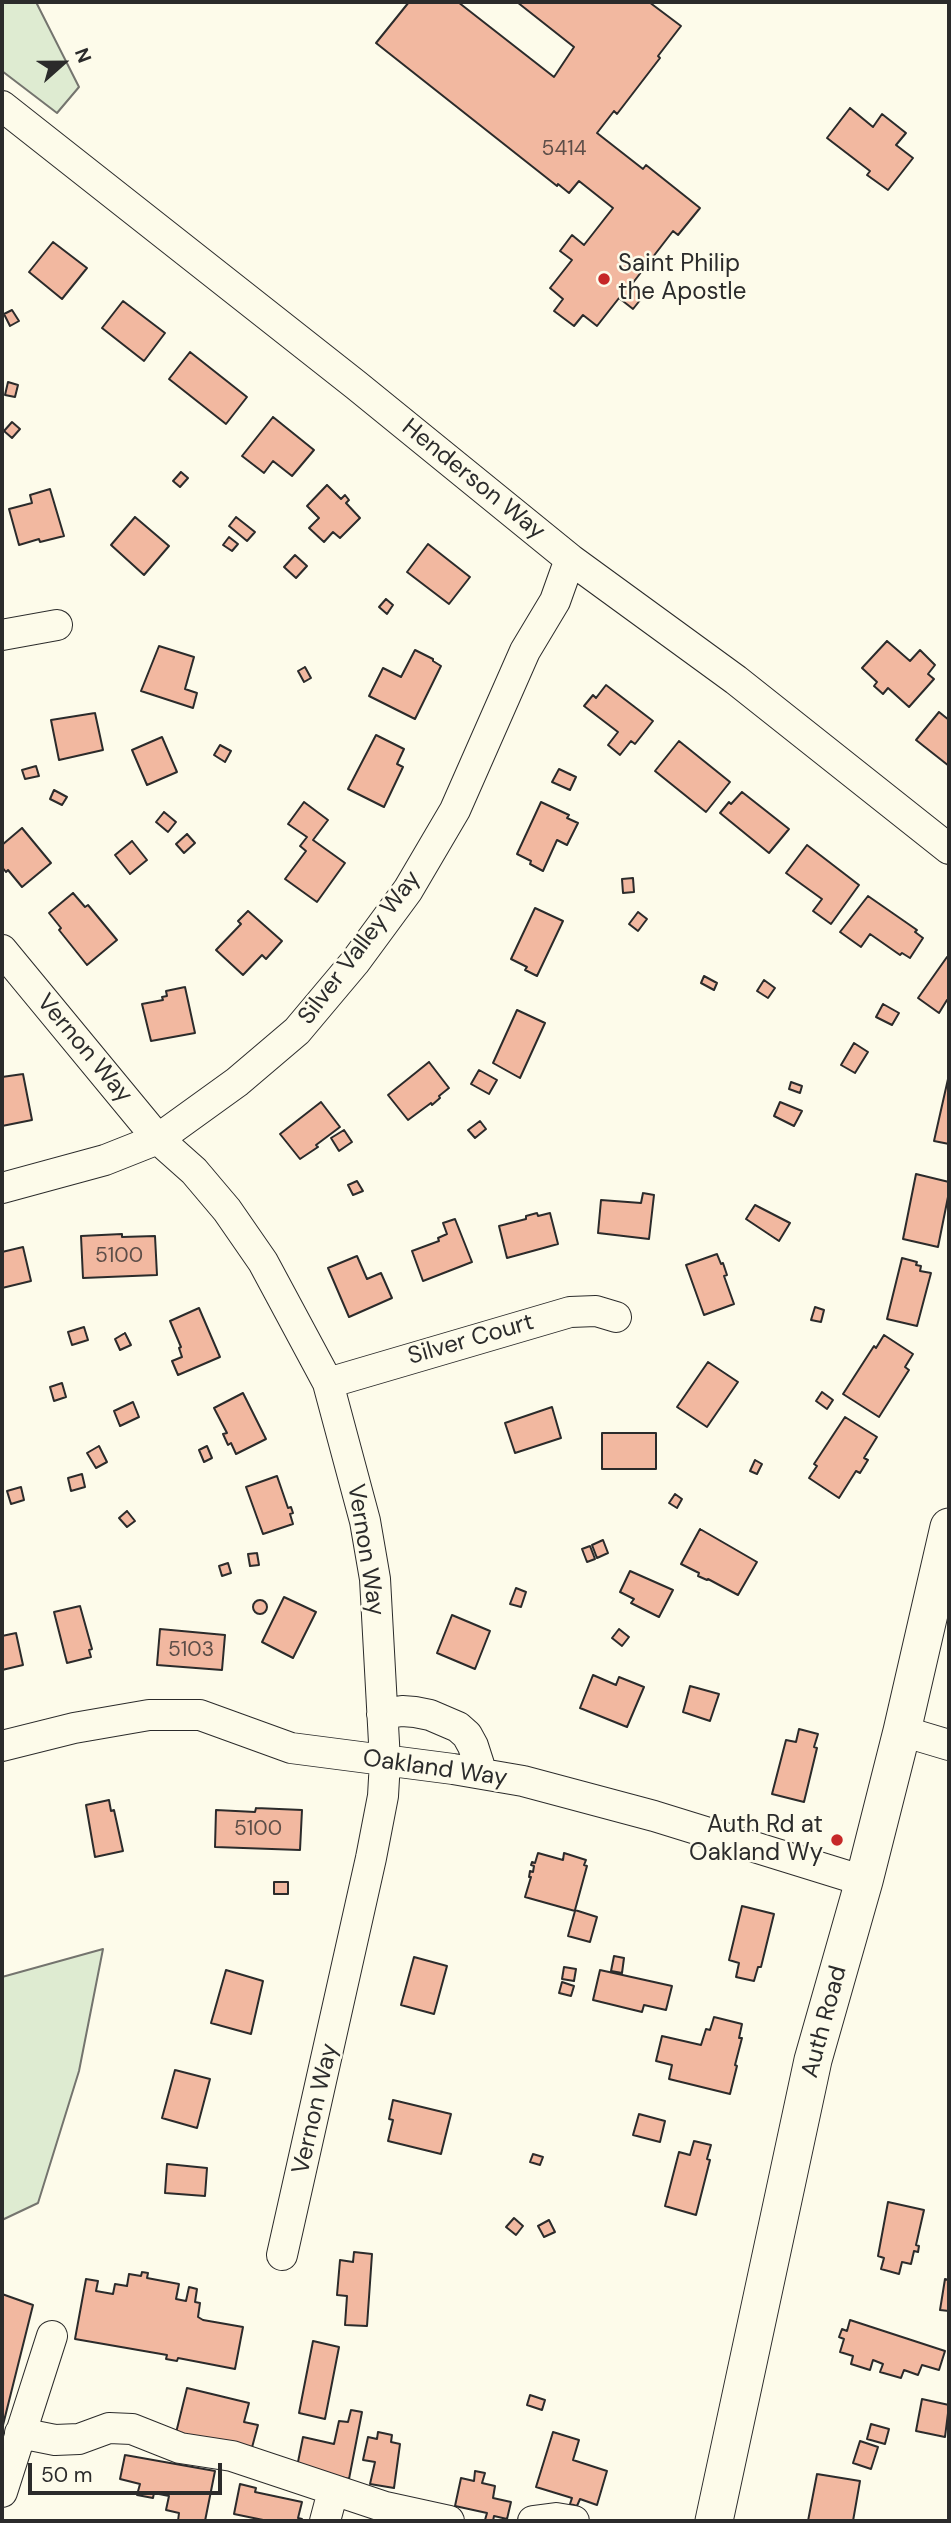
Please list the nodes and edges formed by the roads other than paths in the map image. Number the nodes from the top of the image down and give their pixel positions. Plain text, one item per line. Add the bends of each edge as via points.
1 (2, 106) edge
2 (570, 559) junction
3 (57, 625) dead end
4 (2, 635) edge
5 (949, 849) edge
6 (2, 950) edge
7 (158, 1139) junction
8 (2, 1188) edge
9 (616, 1317) dead end
10 (328, 1383) junction
11 (949, 1527) edge
12 (382, 1714) junction
13 (902, 1731) junction
14 (949, 1745) edge
15 (2, 1746) edge
16 (384, 1761) junction
17 (482, 1774) junction
18 (864, 1881) junction
19 (282, 2255) dead end
20 (52, 2336) dead end
21 (20, 2433) junction
22 (333, 2491) junction
23 (2, 2492) edge
24 (325, 2521) edge
25 (449, 2521) edge
26 (533, 2521) edge
27 (574, 2521) edge
28 (714, 2521) edge

1 - 2 street, Henderson Way
2 - 5 street, Henderson Way via 736,680
2 - 7 street, Silver Valley Way via 555,601 525,651 455,810 408,890 297,1031
3 - 4 street
6 - 7 street, Vernon Way
7 - 8 street, Silver Valley Way via 105,1160
7 - 10 street, Vernon Way via 194,1171 227,1210 263,1262
9 - 10 street, Silver Court via 596,1311 569,1312
10 - 12 street, Vernon Way via 365,1521 375,1579
11 - 13 main road, Auth Road
12 - 16 street, Vernon Way
12 - 17 street via 415,1712 458,1727 473,1746
13 - 14 street
13 - 18 main road, Auth Road
15 - 16 street, Oakland Way via 149,1715 200,1715 291,1748
16 - 17 street, Oakland Way
16 - 19 street, Vernon Way via 372,1858
17 - 18 street, Oakland Way via 654,1816
18 - 28 main road, Auth Road via 813,2060
20 - 21 street
21 - 22 street via 55,2440 79,2439 108,2428 132,2429 180,2448 232,2456
21 - 23 street
22 - 24 street
22 - 25 street
26 - 27 street

